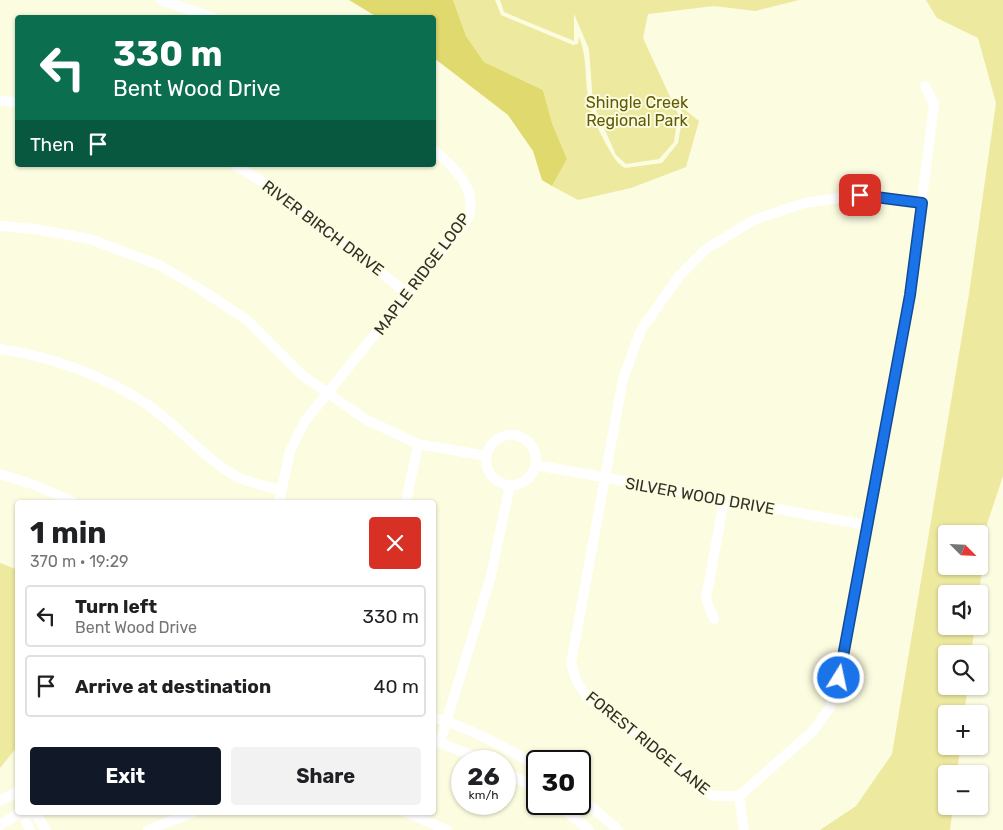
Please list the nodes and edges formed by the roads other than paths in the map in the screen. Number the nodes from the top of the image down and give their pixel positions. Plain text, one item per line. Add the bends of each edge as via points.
1 (161, 0) edge
2 (205, 15) edge
3 (925, 86) dead end
4 (0, 101) edge
5 (15, 102) edge
6 (436, 152) edge
7 (238, 167) edge
8 (922, 203) junction
9 (0, 226) edge
10 (408, 294) junction
11 (0, 349) edge
12 (327, 395) junction
13 (418, 444) junction
14 (487, 456) junction
15 (536, 465) junction
16 (0, 474) edge
17 (605, 479) junction
18 (510, 486) junction
19 (281, 490) junction
20 (69, 500) edge
21 (279, 500) edge
22 (406, 500) edge
23 (724, 500) junction
24 (866, 525) junction
25 (714, 619) dead end
26 (436, 718) edge
27 (446, 721) junction
28 (437, 741) edge
29 (459, 750) edge
30 (526, 760) edge
31 (15, 794) edge
32 (739, 796) junction
33 (0, 802) edge
34 (591, 807) edge
35 (15, 815) edge
36 (26, 815) edge
37 (36, 815) edge
38 (186, 815) edge
39 (409, 815) edge
40 (571, 815) edge
41 (0, 825) edge
42 (429, 826) edge
43 (30, 830) edge
44 (46, 830) edge
45 (148, 830) edge
46 (447, 830) edge
47 (589, 830) edge
48 (618, 830) edge
49 (744, 830) edge

1 - 2 street
3 - 8 street via 934,104
4 - 5 street
6 - 10 street, MAPLE RIDGE LOOP via 464,182 472,209 467,220
7 - 10 street, RIVER BIRCH DRIVE via 279,192
8 - 17 street, FOREST RIDGE LANE via 860,195 804,203 754,220 706,249 679,276 641,330 623,379
8 - 24 street via 910,295
9 - 12 street via 90,239 159,265 247,320 302,375
10 - 12 street, MAPLE RIDGE LOOP
11 - 19 street via 51,358 95,374 146,403 214,462 236,476
12 - 13 street via 364,420
12 - 19 street, MAPLE RIDGE LOOP via 305,421 290,451
13 - 14 street
13 - 22 street
14 - 15 street via 498,440 517,436 529,443
14 - 18 street via 492,476
15 - 17 street, SILVER WOOD DRIVE
15 - 18 street via 524,482
16 - 20 street
17 - 23 street, SILVER WOOD DRIVE
17 - 32 street, FOREST RIDGE LANE via 571,663 577,682 588,698 651,744 696,786 713,796
18 - 27 street via 490,580
19 - 21 street, MAPLE RIDGE LOOP
23 - 24 street, SILVER WOOD DRIVE
23 - 25 street via 706,599
24 - 32 street via 839,678 830,707 813,731
26 - 27 street
27 - 28 street
27 - 30 street
28 - 29 street
31 - 33 street
32 - 49 street
34 - 48 street
35 - 41 street
36 - 43 street
37 - 44 street
38 - 45 street
39 - 42 street
40 - 47 street
42 - 46 street

